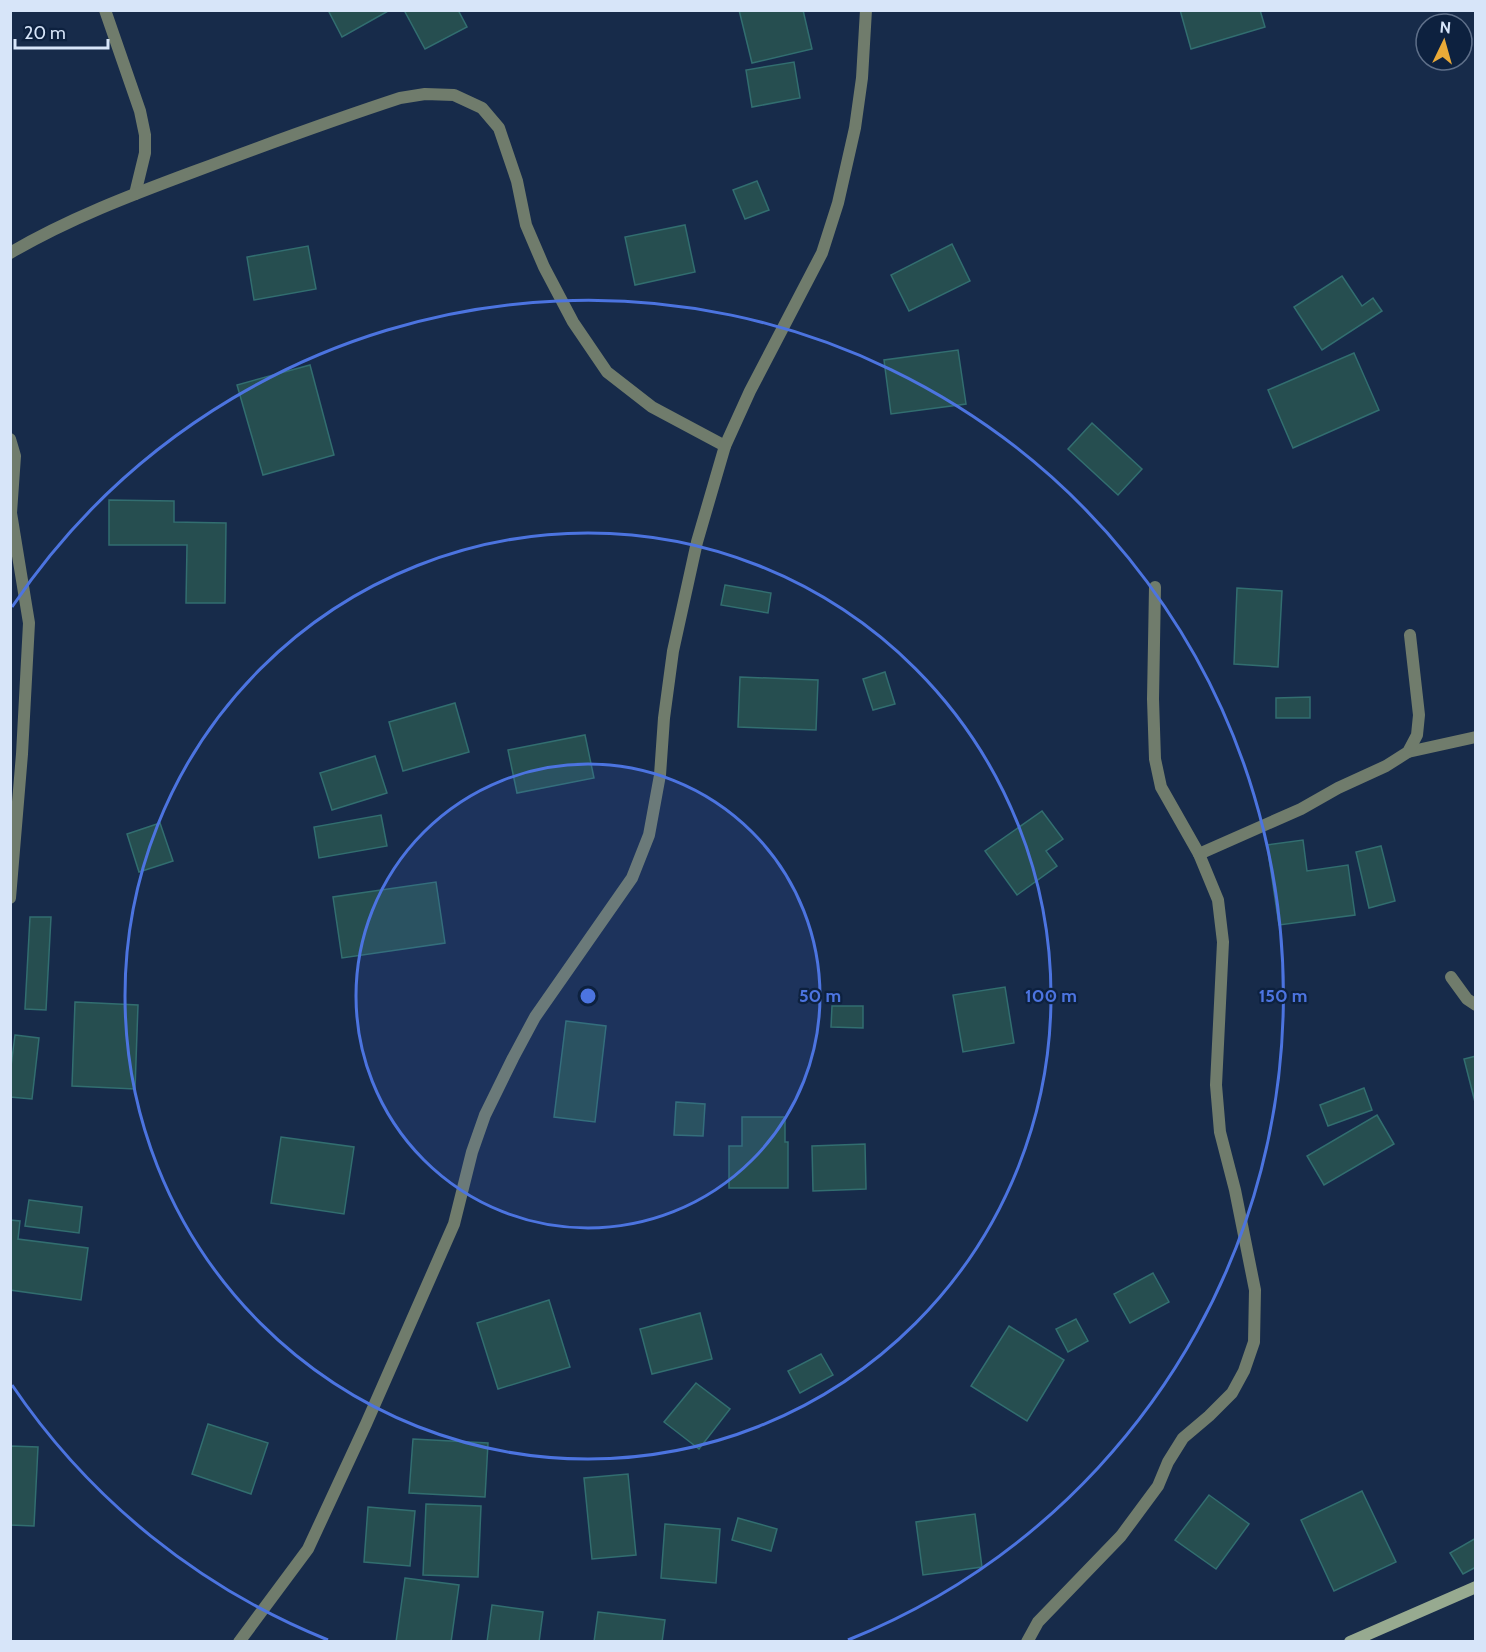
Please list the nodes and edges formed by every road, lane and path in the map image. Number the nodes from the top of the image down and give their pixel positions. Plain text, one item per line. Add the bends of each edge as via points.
1 (105, 10) edge
2 (866, 10) edge
3 (135, 194) junction
4 (10, 254) edge
5 (10, 439) edge
6 (725, 446) junction
7 (1155, 587) dead end
8 (1410, 635) dead end
9 (1476, 737) edge
10 (1408, 752) junction
11 (1199, 854) junction
12 (10, 898) edge
13 (1451, 977) dead end
14 (1476, 1005) edge
15 (1476, 1587) edge
16 (238, 1641) edge
17 (1026, 1641) edge
18 (1350, 1641) edge

1 - 3 street via 145,135 144,161
2 - 6 street via 855,128 822,253
3 - 4 street via 40,236
3 - 6 street via 400,98 454,95 482,108 500,128 518,181 526,225 544,267 573,322 607,372 652,406
5 - 12 street via 15,456 11,513 29,623
6 - 16 street via 697,542 673,651 660,775 649,835 632,878 535,1017 513,1058 485,1115 454,1224 308,1549
7 - 11 street via 1155,759 1161,787
8 - 10 street via 1419,715 1417,735
9 - 10 street
10 - 11 street via 1301,809
11 - 17 street via 1218,900 1222,942 1216,1085 1220,1132 1256,1290 1254,1342 1232,1393 1183,1438 1158,1485 1120,1536 1038,1622
13 - 14 street
15 - 18 main road

